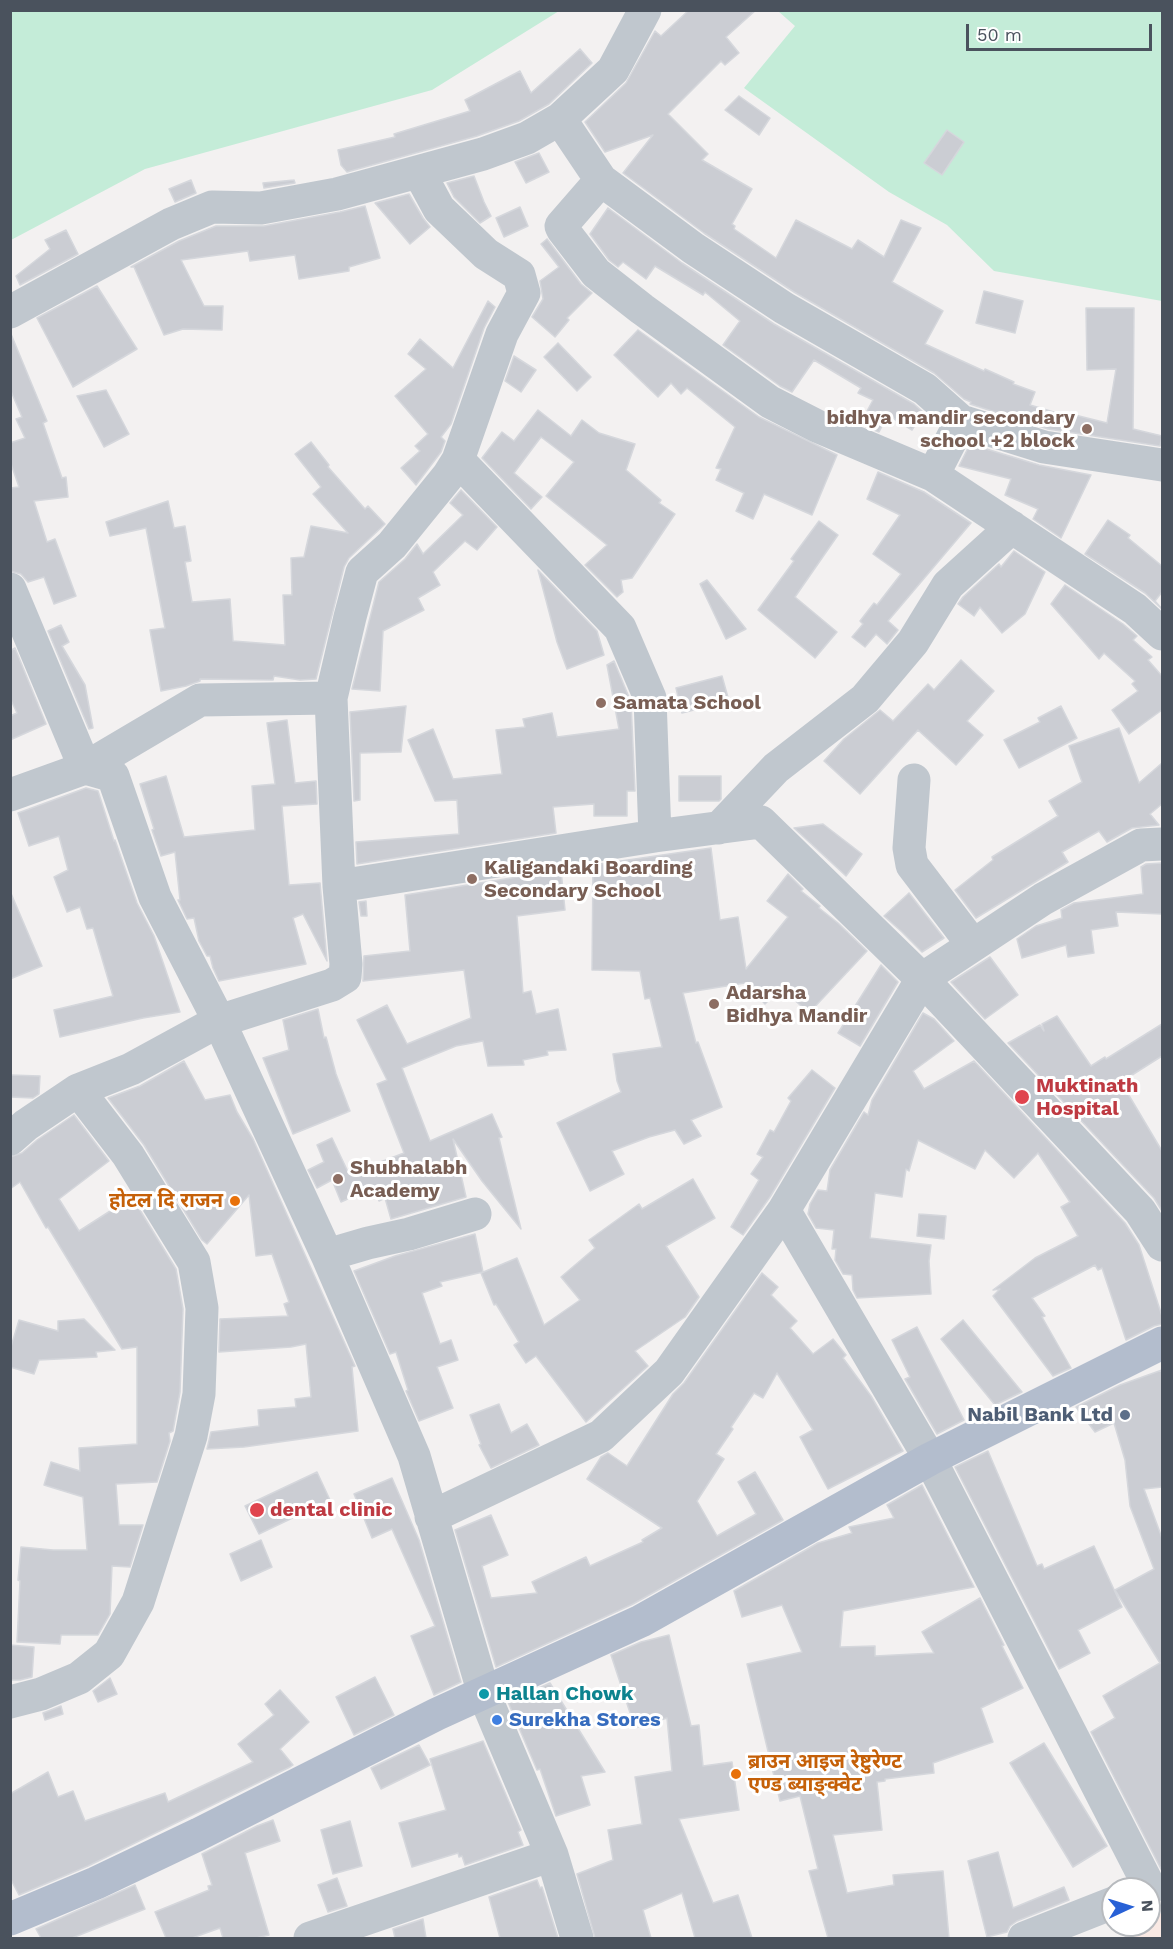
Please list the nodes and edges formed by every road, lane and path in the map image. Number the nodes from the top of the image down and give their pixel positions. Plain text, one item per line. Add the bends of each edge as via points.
1 (645, 10) edge
2 (560, 119) junction
3 (419, 172) junction
4 (601, 180) junction
5 (10, 312) edge
6 (962, 420) junction
7 (458, 460) junction
8 (1162, 465) edge
9 (933, 476) junction
10 (1012, 527) junction
11 (13, 602) edge
12 (1162, 634) edge
13 (331, 698) junction
14 (85, 768) junction
15 (914, 780) dead end
16 (10, 795) edge
17 (718, 828) junction
18 (655, 836) junction
19 (1162, 844) edge
20 (339, 886) junction
21 (973, 945) junction
22 (922, 979) junction
23 (219, 1021) junction
24 (78, 1090) junction
25 (10, 1139) edge
26 (784, 1210) junction
27 (475, 1214) dead end
28 (1162, 1245) edge
29 (327, 1255) junction
30 (1162, 1343) edge
31 (930, 1459) junction
32 (431, 1516) junction
33 (484, 1694) junction
34 (10, 1702) edge
35 (552, 1855) junction
36 (1149, 1877) edge
37 (1101, 1908) edge
38 (10, 1919) edge
39 (310, 1938) edge
40 (577, 1938) edge
41 (1024, 1938) edge

1 - 2 street via 613,70
2 - 3 street via 527,138
2 - 4 street
3 - 5 street via 337,194 261,208 212,207 171,224
3 - 7 street via 439,209 486,254 519,275 524,293 502,334
4 - 6 street via 693,248 784,308 925,389
4 - 9 street via 561,226 596,273 770,402
6 - 8 street via 1044,447
6 - 9 street
7 - 13 street via 392,545 362,572
7 - 18 street via 620,628 650,698
9 - 10 street
10 - 12 street via 1136,609
10 - 17 street via 948,585 913,642 865,699 776,768
11 - 14 street
13 - 14 street via 200,700
13 - 20 street
14 - 16 street
14 - 23 street via 113,776 155,897
15 - 21 street via 909,848 912,865
17 - 18 street
17 - 22 street via 761,822
18 - 20 street
19 - 21 street via 1141,845 1043,899
20 - 23 street via 345,977 332,985
21 - 22 street
22 - 26 street
22 - 28 street via 1140,1211
23 - 24 street via 131,1069
23 - 29 street
24 - 25 street
24 - 34 street via 128,1155 194,1262 202,1308 199,1394 191,1436 138,1602 110,1654 79,1678
26 - 31 street
26 - 32 street via 669,1372 601,1436
27 - 29 street
29 - 32 street via 414,1456
30 - 31 main road
31 - 33 main road via 641,1621
31 - 36 street
32 - 33 street
33 - 35 street
33 - 38 main road via 189,1839
35 - 39 street
35 - 40 street
37 - 41 street

